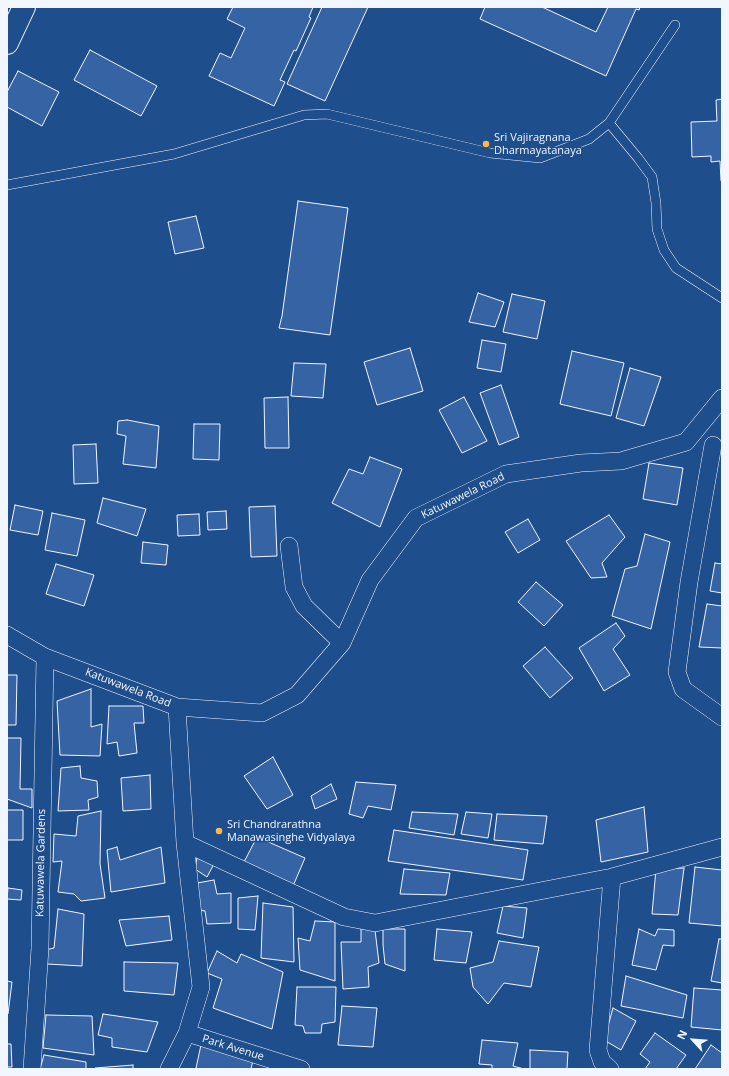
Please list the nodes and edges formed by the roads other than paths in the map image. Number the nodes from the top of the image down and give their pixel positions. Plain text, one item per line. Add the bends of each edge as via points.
1 (24, 7) edge
2 (675, 25) dead end
3 (7, 42) edge
4 (609, 123) junction
5 (7, 185) edge
6 (722, 298) edge
7 (722, 398) edge
8 (686, 442) junction
9 (718, 445) edge
10 (289, 546) dead end
11 (7, 635) edge
12 (342, 643) junction
13 (45, 657) junction
14 (177, 707) junction
15 (722, 717) edge
16 (185, 843) junction
17 (722, 847) edge
18 (612, 877) junction
19 (187, 1033) junction
20 (32, 1069) edge
21 (169, 1069) edge
22 (301, 1069) edge
23 (610, 1069) edge

1 - 3 main road
2 - 4 lane
4 - 5 lane via 589,139 540,158 490,153 327,114 304,115 174,154
4 - 6 lane via 652,178 657,229 664,250 676,268
7 - 8 street
8 - 9 street
8 - 12 street, Katuwawela Road via 621,461 581,463 506,474 416,518 370,580
9 - 15 street via 689,582 677,672 683,689
10 - 12 street via 294,587 304,606
11 - 13 street, Katuwawela Road
12 - 14 street, Katuwawela Road via 297,696 262,713
13 - 14 street, Katuwawela Road
13 - 20 street, Katuwawela Gardens via 40,948
14 - 16 street
16 - 18 street via 344,918 376,923
16 - 19 street via 201,987
17 - 18 street
18 - 23 street via 598,1050 602,1062
19 - 21 street
19 - 22 street, Park Avenue

